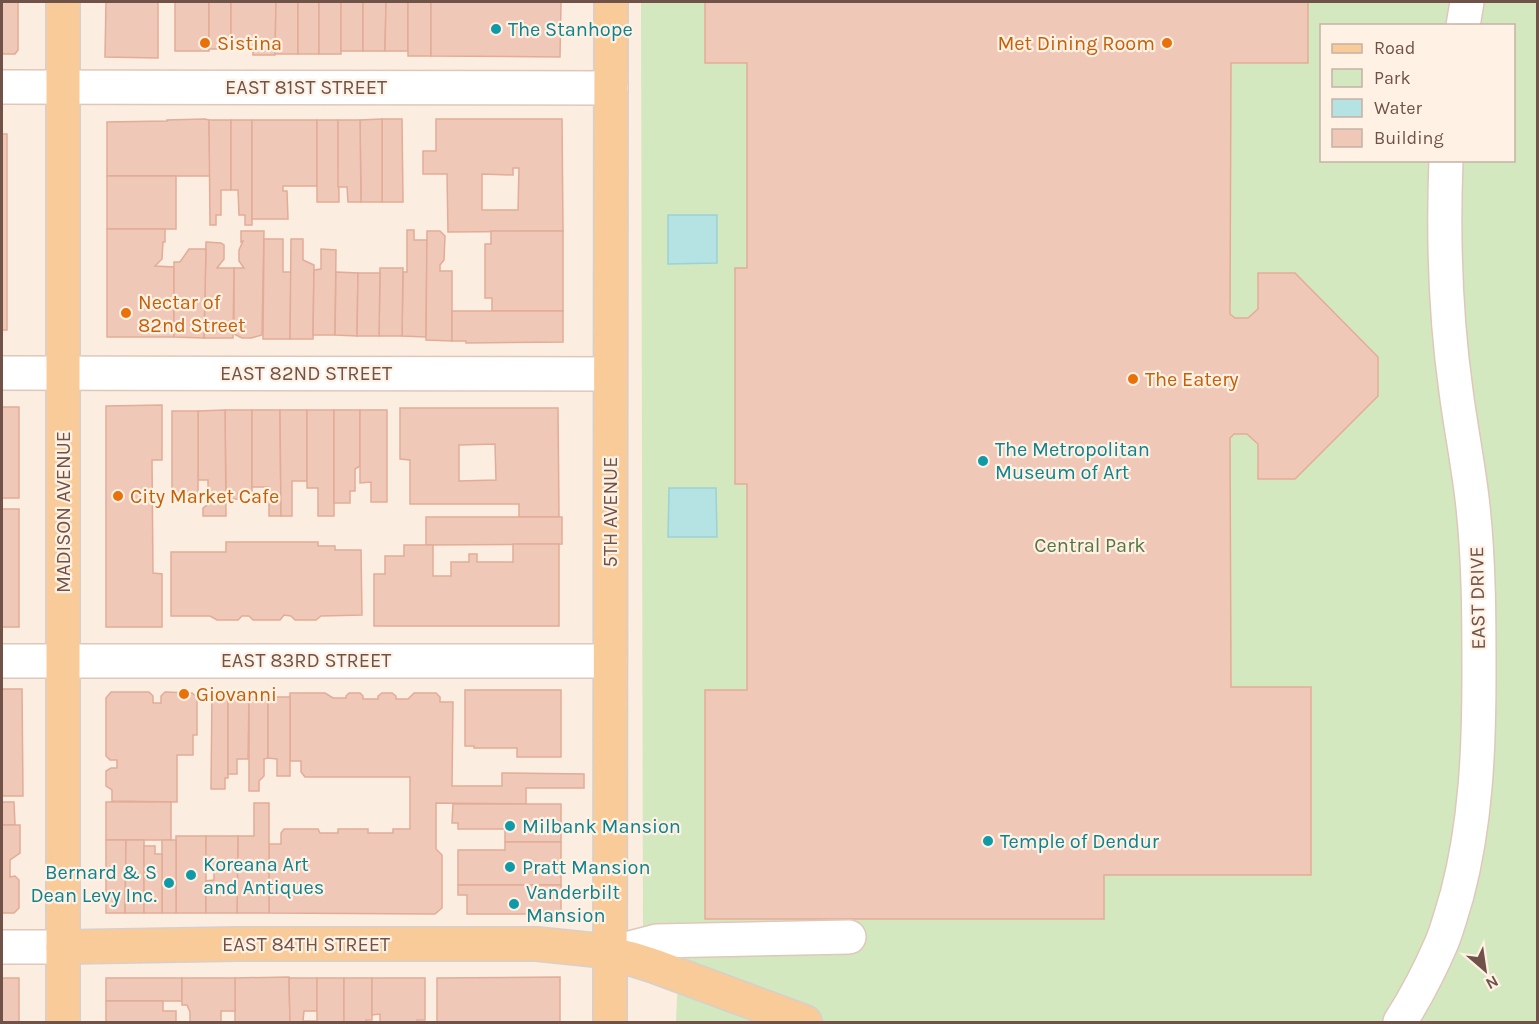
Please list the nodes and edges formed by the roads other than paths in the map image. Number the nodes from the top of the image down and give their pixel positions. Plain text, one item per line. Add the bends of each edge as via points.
1 (63, 2) edge
2 (611, 2) edge
3 (1467, 2) edge
4 (1463, 24) edge
5 (2, 87) edge
6 (63, 87) junction
7 (611, 88) junction
8 (1446, 162) edge
9 (2, 374) edge
10 (63, 374) junction
11 (610, 374) junction
12 (63, 660) junction
13 (2, 661) edge
14 (610, 661) junction
15 (849, 937) dead end
16 (2, 947) edge
17 (63, 947) junction
18 (611, 953) junction
19 (63, 1023) edge
20 (610, 1023) edge
21 (805, 1023) edge
22 (1400, 1023) edge

1 - 6 main road, MADISON AVENUE
2 - 7 main road, 5TH AVENUE
3 - 4 street
5 - 6 street, EAST 81ST STREET
6 - 7 street, EAST 81ST STREET
6 - 10 main road, MADISON AVENUE
7 - 11 main road, 5TH AVENUE
8 - 22 street, EAST DRIVE via 1443,230 1447,306 1455,390 1473,504 1478,576 1479,732 1468,847 1452,911 1443,940
9 - 10 street, EAST 82ND STREET
10 - 11 street, EAST 82ND STREET
10 - 12 main road, MADISON AVENUE
11 - 14 main road, 5TH AVENUE
12 - 13 street, EAST 83RD STREET
12 - 14 street, EAST 83RD STREET
12 - 17 main road, MADISON AVENUE
14 - 18 main road, 5TH AVENUE
15 - 18 street via 657,941
16 - 17 street, EAST 84TH STREET
17 - 18 main road, EAST 84TH STREET via 537,944
17 - 19 main road, MADISON AVENUE
18 - 20 main road, 5TH AVENUE
18 - 21 main road, EAST 84TH STREET

